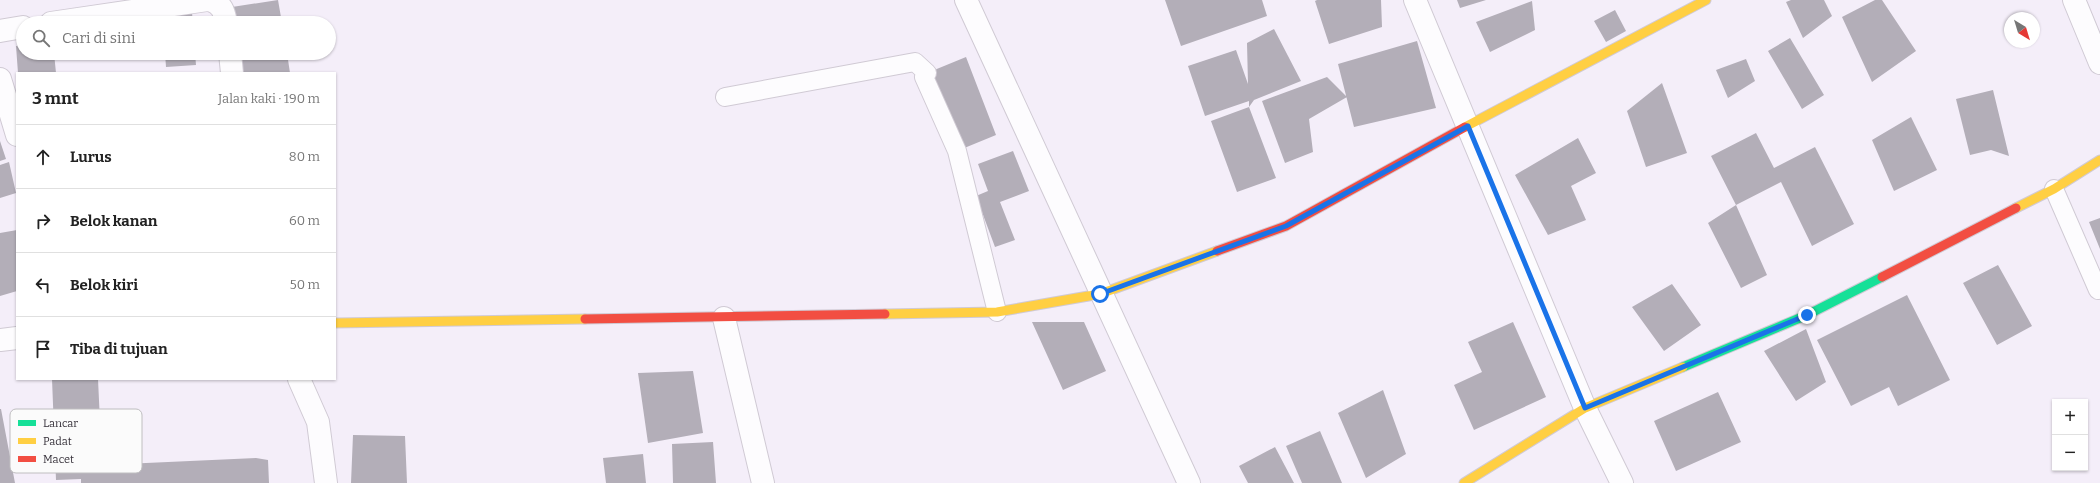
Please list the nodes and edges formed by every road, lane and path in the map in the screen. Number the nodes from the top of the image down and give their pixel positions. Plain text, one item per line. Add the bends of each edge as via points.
1 (207, 0) edge
2 (210, 0) edge
3 (966, 0) edge
4 (1415, 0) edge
5 (1706, 0) edge
6 (2074, 0) edge
7 (98, 16) edge
8 (225, 16) edge
9 (16, 28) edge
10 (0, 30) edge
11 (231, 60) edge
12 (2100, 63) edge
13 (232, 72) edge
14 (0, 79) edge
15 (725, 97) dead end
16 (1468, 126) junction
17 (16, 132) edge
18 (2100, 160) edge
19 (2054, 189) junction
20 (2098, 290) dead end
21 (1100, 294) junction
22 (997, 312) junction
23 (724, 318) junction
24 (336, 323) edge
25 (16, 338) edge
26 (0, 340) edge
27 (299, 380) edge
28 (1585, 408) junction
29 (326, 483) edge
30 (763, 483) edge
31 (1189, 483) edge
32 (1464, 483) edge
33 (1622, 483) edge

1 - 7 street
2 - 8 street via 218,3
3 - 21 street
4 - 16 street
5 - 16 street
6 - 12 street
9 - 10 street
11 - 13 street
14 - 17 street
15 - 22 lane via 915,62 927,73 924,77 957,150
16 - 21 street via 1286,226
16 - 28 street
18 - 19 street
19 - 20 lane
19 - 28 street via 1807,315
21 - 22 street
21 - 31 street
22 - 23 street
23 - 24 street
23 - 30 street
25 - 26 street
27 - 29 street via 318,422
28 - 32 street
28 - 33 street

